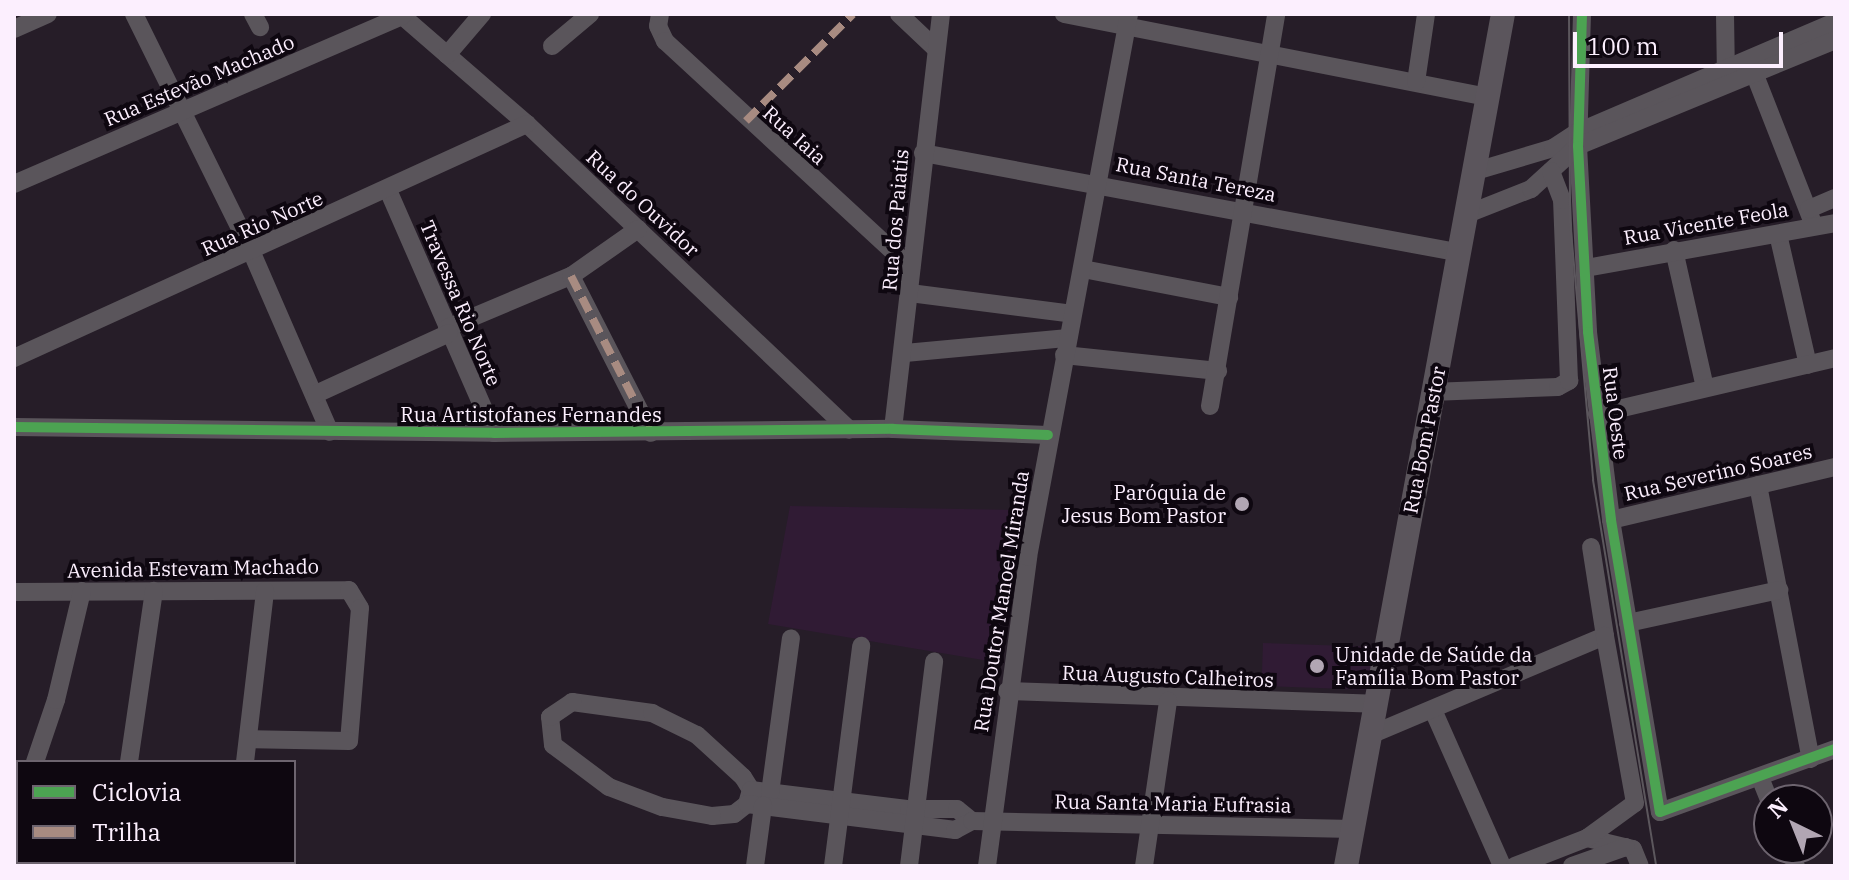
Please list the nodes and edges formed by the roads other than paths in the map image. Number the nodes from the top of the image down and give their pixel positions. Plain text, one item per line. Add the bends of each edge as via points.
1 (48, 14) edge
2 (134, 14) edge
3 (482, 14) edge
4 (590, 14) edge
5 (899, 14) edge
6 (941, 14) edge
7 (1064, 14) edge
8 (1276, 14) edge
9 (1426, 14) edge
10 (1503, 14) edge
11 (1582, 14) edge
12 (1725, 14) edge
13 (401, 15) edge
14 (658, 18) edge
15 (1128, 20) edge
16 (1835, 22) edge
17 (14, 29) edge
18 (1835, 40) edge
19 (552, 46) dead end
20 (936, 49) junction
21 (447, 55) junction
22 (1269, 56) junction
23 (1751, 67) junction
24 (1726, 77) junction
25 (1416, 82) junction
26 (1488, 97) junction
27 (181, 111) junction
28 (527, 124) junction
29 (1578, 139) junction
30 (923, 153) junction
31 (1476, 171) junction
32 (1551, 171) junction
33 (1099, 183) junction
34 (14, 184) edge
35 (388, 190) junction
36 (1835, 198) edge
37 (1242, 210) junction
38 (1470, 213) junction
39 (1812, 218) junction
40 (1835, 223) edge
41 (638, 229) junction
42 (1778, 234) junction
43 (1674, 250) junction
44 (252, 253) junction
45 (1461, 253) junction
46 (911, 268) junction
47 (1586, 268) junction
48 (1083, 269) junction
49 (571, 276) junction
50 (910, 293) junction
51 (1229, 297) junction
52 (1073, 314) junction
53 (448, 330) junction
54 (1066, 347) junction
55 (905, 353) junction
56 (14, 358) edge
57 (1835, 358) edge
58 (1808, 365) junction
59 (1218, 371) junction
60 (1705, 388) junction
61 (1432, 392) junction
62 (316, 394) junction
63 (1210, 406) dead end
64 (1597, 414) junction
65 (14, 427) edge
66 (893, 429) junction
67 (849, 430) junction
68 (330, 432) junction
69 (494, 433) junction
70 (651, 433) junction
71 (1048, 435) junction
72 (1835, 467) edge
73 (1758, 485) junction
74 (1611, 520) junction
75 (1591, 547) dead end
76 (1779, 590) junction
77 (82, 591) junction
78 (154, 591) junction
79 (265, 591) junction
80 (14, 592) edge
81 (1628, 623) junction
82 (1605, 636) junction
83 (791, 638) dead end
84 (861, 646) dead end
85 (934, 662) dead end
86 (1007, 691) junction
87 (1168, 701) junction
88 (1375, 704) junction
89 (1433, 710) junction
90 (1368, 736) junction
91 (248, 739) junction
92 (1835, 749) edge
93 (1811, 759) junction
94 (36, 760) edge
95 (129, 760) edge
96 (245, 760) edge
97 (1761, 780) junction
98 (1763, 784) edge
99 (758, 798) junction
100 (842, 808) junction
101 (915, 817) junction
102 (972, 821) junction
103 (992, 823) junction
104 (1150, 823) junction
105 (1353, 829) junction
106 (1587, 838) junction
107 (1627, 846) junction
108 (755, 866) edge
109 (833, 866) edge
110 (909, 866) edge
111 (987, 866) edge
112 (1144, 866) edge
113 (1346, 866) edge
114 (1502, 866) edge
115 (1515, 866) edge
116 (1572, 866) edge
117 (1640, 866) edge

1 - 17 street
2 - 27 street
3 - 21 street
4 - 19 street
5 - 20 street
6 - 20 street, Rua dos Paiatis
7 - 15 street
8 - 22 street
9 - 25 street
10 - 26 main road, Rua Bom Pastor
11 - 29 street, Rua Oeste
12 - 24 street
13 - 21 street, Rua do Ouvidor
13 - 27 street, Rua Estevão Machado
14 - 46 street, Rua Iaia via 665,41
15 - 22 street
15 - 33 street, Rua Doutor Manoel Miranda
16 - 23 street
18 - 23 street
20 - 30 street, Rua dos Paiatis
21 - 28 street, Rua do Ouvidor
22 - 25 street
22 - 37 street
23 - 24 street
23 - 39 street
24 - 29 street
25 - 26 street
26 - 31 main road, Rua Bom Pastor
27 - 34 street, Rua Estevão Machado
27 - 44 street
28 - 35 street, Rua Rio Norte
28 - 41 street, Rua do Ouvidor
29 - 31 street
29 - 32 street
29 - 47 street, Rua Oeste
30 - 33 street, Rua Santa Tereza
30 - 46 street, Rua dos Paiatis
31 - 38 main road, Rua Bom Pastor
32 - 38 street via 1531,189
32 - 61 street via 1562,200 1569,381 1558,387
33 - 37 street, Rua Santa Tereza
33 - 48 street, Rua Doutor Manoel Miranda
35 - 44 street, Rua Rio Norte
35 - 53 street, Travessa Rio Norte
36 - 39 street
37 - 45 street, Rua Santa Tereza
37 - 51 street
38 - 45 main road, Rua Bom Pastor
39 - 40 street, Rua Vicente Feola
39 - 42 street, Rua Vicente Feola
41 - 49 street
41 - 67 street, Rua do Ouvidor
42 - 43 street, Rua Vicente Feola
42 - 58 street
43 - 47 street, Rua Vicente Feola
43 - 60 street
44 - 56 street, Rua Rio Norte
44 - 62 street
45 - 61 main road, Rua Bom Pastor
46 - 50 street, Rua dos Paiatis
47 - 64 street, Rua Oeste
48 - 51 street
48 - 52 street, Rua Doutor Manoel Miranda
49 - 53 street
49 - 70 street
50 - 52 street
50 - 55 street, Rua dos Paiatis
51 - 59 street
52 - 54 street, Rua Doutor Manoel Miranda
53 - 62 street
53 - 69 street, Travessa Rio Norte
54 - 55 street
54 - 59 street
54 - 71 street, Rua Doutor Manoel Miranda
55 - 66 street, Rua dos Paiatis
57 - 58 street
58 - 60 street
59 - 63 street
60 - 64 street
61 - 88 main road, Rua Bom Pastor
62 - 68 street
64 - 74 street, Rua Oeste
65 - 68 street, Rua Artistofanes Fernandes
66 - 67 street, Rua Artistofanes Fernandes
66 - 71 street, Rua Artistofanes Fernandes
67 - 70 street, Rua Artistofanes Fernandes
68 - 69 street, Rua Artistofanes Fernandes
69 - 70 street, Rua Artistofanes Fernandes
71 - 86 street, Rua Doutor Manoel Miranda
72 - 73 street, Rua Severino Soares
73 - 74 street, Rua Severino Soares
73 - 76 street
74 - 81 street, Rua Oeste
75 - 82 street
76 - 81 street
76 - 93 street
77 - 78 street, Avenida Estevam Machado
77 - 80 street, Avenida Estevam Machado
77 - 94 street
78 - 79 street, Avenida Estevam Machado
78 - 95 street
79 - 91 street
79 - 91 street, Avenida Estevam Machado via 343,588 355,594 360,608 349,741
81 - 97 street, Rua Oeste via 1660,812
82 - 89 street
82 - 106 street via 1636,795 1630,810
83 - 99 street
84 - 100 street
85 - 101 street
86 - 87 street, Rua Augusto Calheiros
86 - 103 street, Rua Doutor Manoel Miranda
87 - 88 street, Rua Augusto Calheiros
87 - 104 street
88 - 90 main road, Rua Bom Pastor
89 - 90 street
89 - 114 street
90 - 105 main road, Rua Bom Pastor
91 - 96 street
92 - 93 street
93 - 97 street
97 - 98 street
99 - 99 street via 715,748 652,713 572,702 550,717 553,745 633,798 712,816 734,814
99 - 100 street
99 - 108 street
100 - 101 street
100 - 109 street
101 - 102 street via 938,829 955,830
101 - 102 street via 941,808 962,811
101 - 110 street
102 - 103 street, Rua Santa Maria Eufrasia
103 - 104 street, Rua Santa Maria Eufrasia
103 - 111 street, Rua Doutor Manoel Miranda
104 - 105 street, Rua Santa Maria Eufrasia
104 - 112 street
105 - 113 main road, Rua Bom Pastor
106 - 107 street
106 - 115 street
107 - 116 street
107 - 117 street via 1638,853

